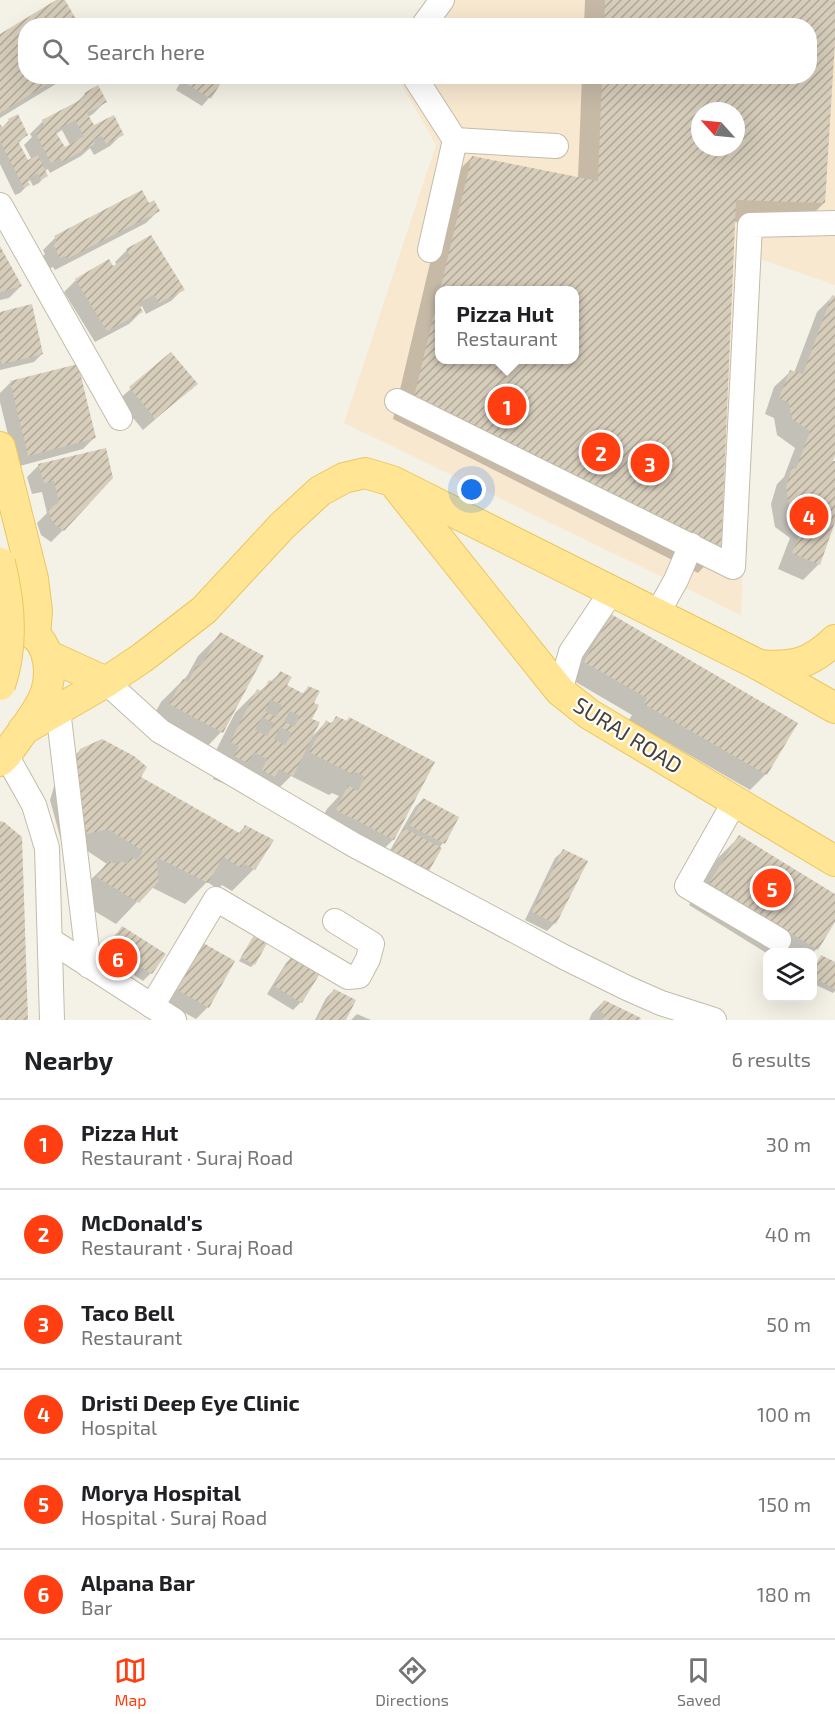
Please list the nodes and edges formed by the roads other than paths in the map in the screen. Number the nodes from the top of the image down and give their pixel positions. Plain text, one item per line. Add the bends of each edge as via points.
1 (442, 0) edge
2 (429, 18) edge
3 (419, 84) edge
4 (455, 140) junction
5 (556, 146) dead end
6 (0, 205) edge
7 (835, 223) edge
8 (430, 250) dead end
9 (397, 400) dead end
10 (120, 417) dead end
11 (0, 447) edge
12 (392, 481) junction
13 (691, 545) junction
14 (0, 562) edge
15 (612, 591) junction
16 (657, 614) junction
17 (0, 630) edge
18 (835, 640) edge
19 (41, 645) junction
20 (759, 665) junction
21 (106, 682) junction
22 (0, 685) edge
23 (560, 691) junction
24 (835, 708) edge
25 (58, 710) junction
26 (23, 730) junction
27 (3, 758) edge
28 (735, 801) junction
29 (835, 861) edge
30 (335, 921) dead end
31 (50, 940) junction
32 (779, 940) dead end
33 (89, 966) junction
34 (152, 1006) junction
35 (657, 1012) edge
36 (52, 1020) edge
37 (174, 1020) edge
38 (714, 1020) edge

1 - 2 street
3 - 4 street
4 - 5 street
4 - 8 street
6 - 10 street
7 - 13 street via 750,225 733,567
9 - 13 street
11 - 19 main road via 33,579
12 - 15 main road
12 - 21 main road via 364,473 320,491 204,610
12 - 23 main road, SURAJ ROAD
13 - 16 street
14 - 22 main road, bridge via 9,641
15 - 16 main road
15 - 23 street via 571,652
16 - 20 main road
17 - 19 main road via 24,630
18 - 20 main road via 820,653 794,665
19 - 21 main road
19 - 26 main road via 48,674 46,693
20 - 24 main road
21 - 25 main road
21 - 35 street via 160,731 354,845 564,957
23 - 28 main road, SURAJ ROAD via 589,714
25 - 26 main road
25 - 33 street
26 - 27 main road
27 - 31 street via 34,805 47,848
28 - 29 main road, SURAJ ROAD
28 - 32 street via 687,886
30 - 34 street via 372,944 359,976 348,976 216,899
31 - 33 street
31 - 36 street
33 - 34 street
34 - 37 street
35 - 38 street

